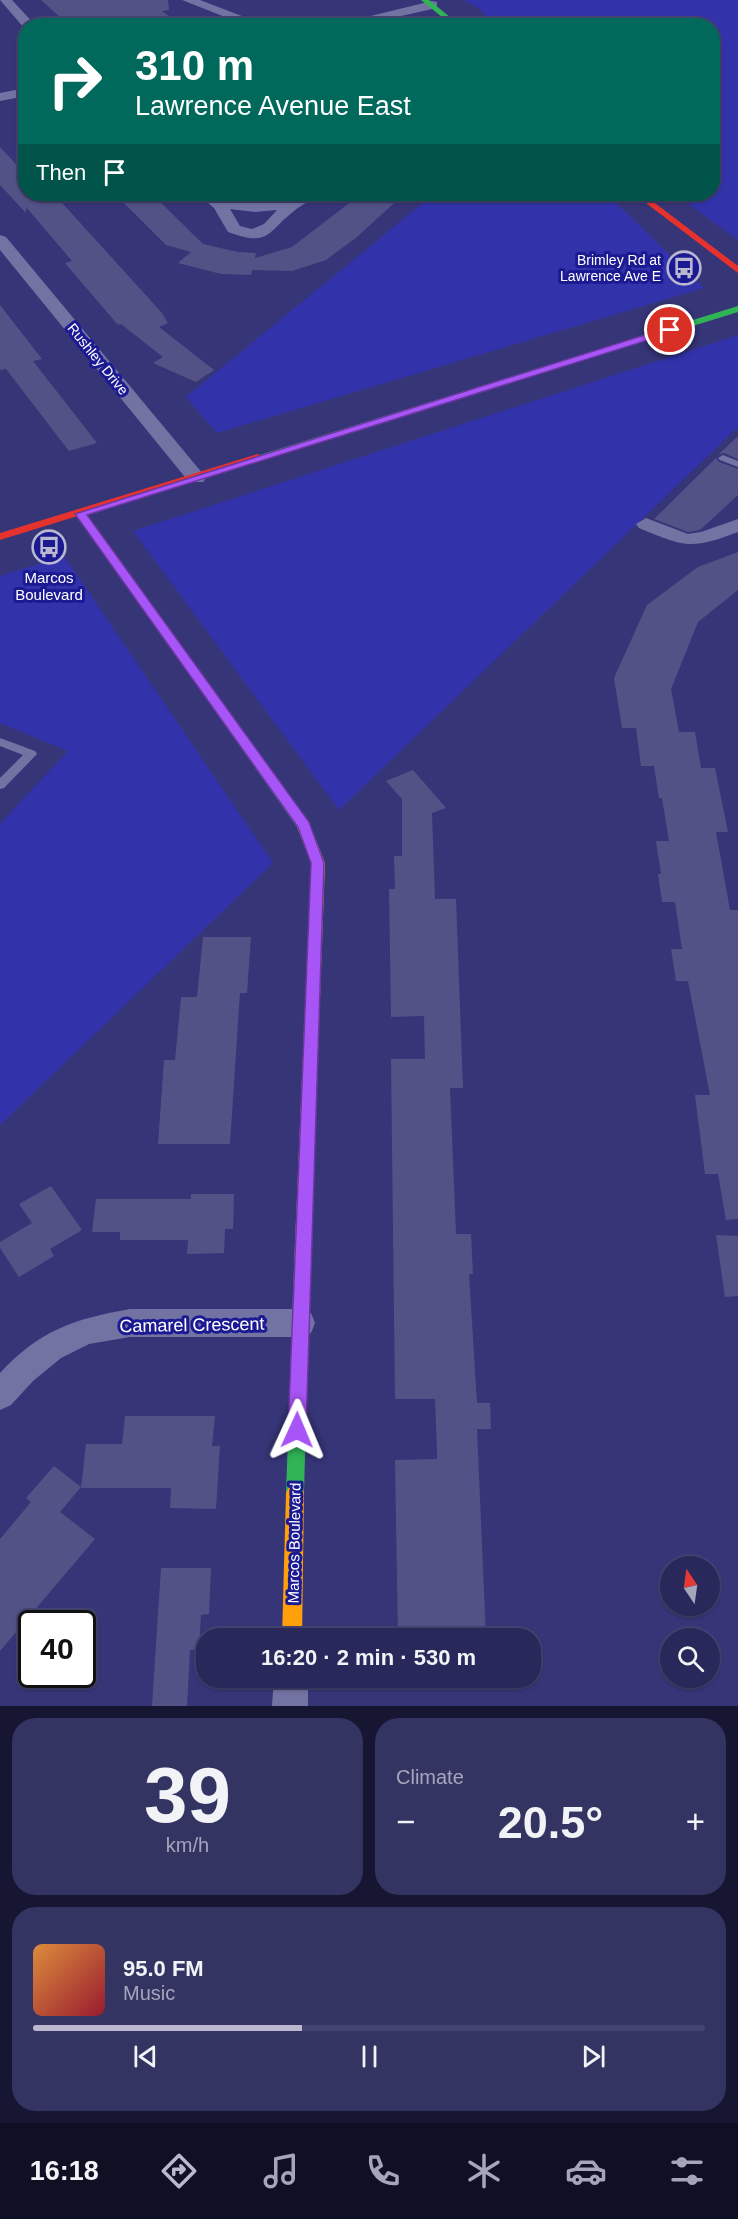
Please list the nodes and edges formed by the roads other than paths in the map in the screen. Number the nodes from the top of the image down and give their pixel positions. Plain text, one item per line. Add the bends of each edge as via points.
1 (5, 0) edge
2 (188, 0) edge
3 (428, 3) edge
4 (22, 18) edge
5 (239, 18) edge
6 (368, 18) edge
7 (448, 18) edge
8 (18, 94) edge
9 (0, 97) edge
10 (215, 201) edge
11 (219, 201) edge
12 (286, 201) edge
13 (298, 201) edge
14 (647, 201) edge
15 (0, 240) edge
16 (738, 270) edge
17 (738, 309) edge
18 (723, 458) dead end
19 (738, 464) edge
20 (196, 478) junction
21 (81, 514) junction
22 (646, 524) dead end
23 (738, 525) edge
24 (0, 537) edge
25 (0, 742) edge
26 (0, 785) edge
27 (300, 1323) junction
28 (0, 1395) edge
29 (292, 1628) edge
30 (291, 1688) edge
31 (290, 1706) edge

1 - 4 street
2 - 5 street
3 - 6 street
3 - 7 main road
8 - 9 street
10 - 13 street via 234,230 251,234 269,230
11 - 12 street via 255,208
14 - 16 main road
15 - 20 street, Rushley Drive
17 - 20 main road
18 - 19 lane
20 - 21 main road
21 - 24 main road
21 - 27 main road, Marcos Boulevard via 304,826 318,863
22 - 23 street via 686,540 704,538
25 - 26 lane via 31,754
27 - 28 street, Camarel Crescent via 130,1323 85,1331 50,1348
27 - 29 main road, Marcos Boulevard
30 - 31 street

